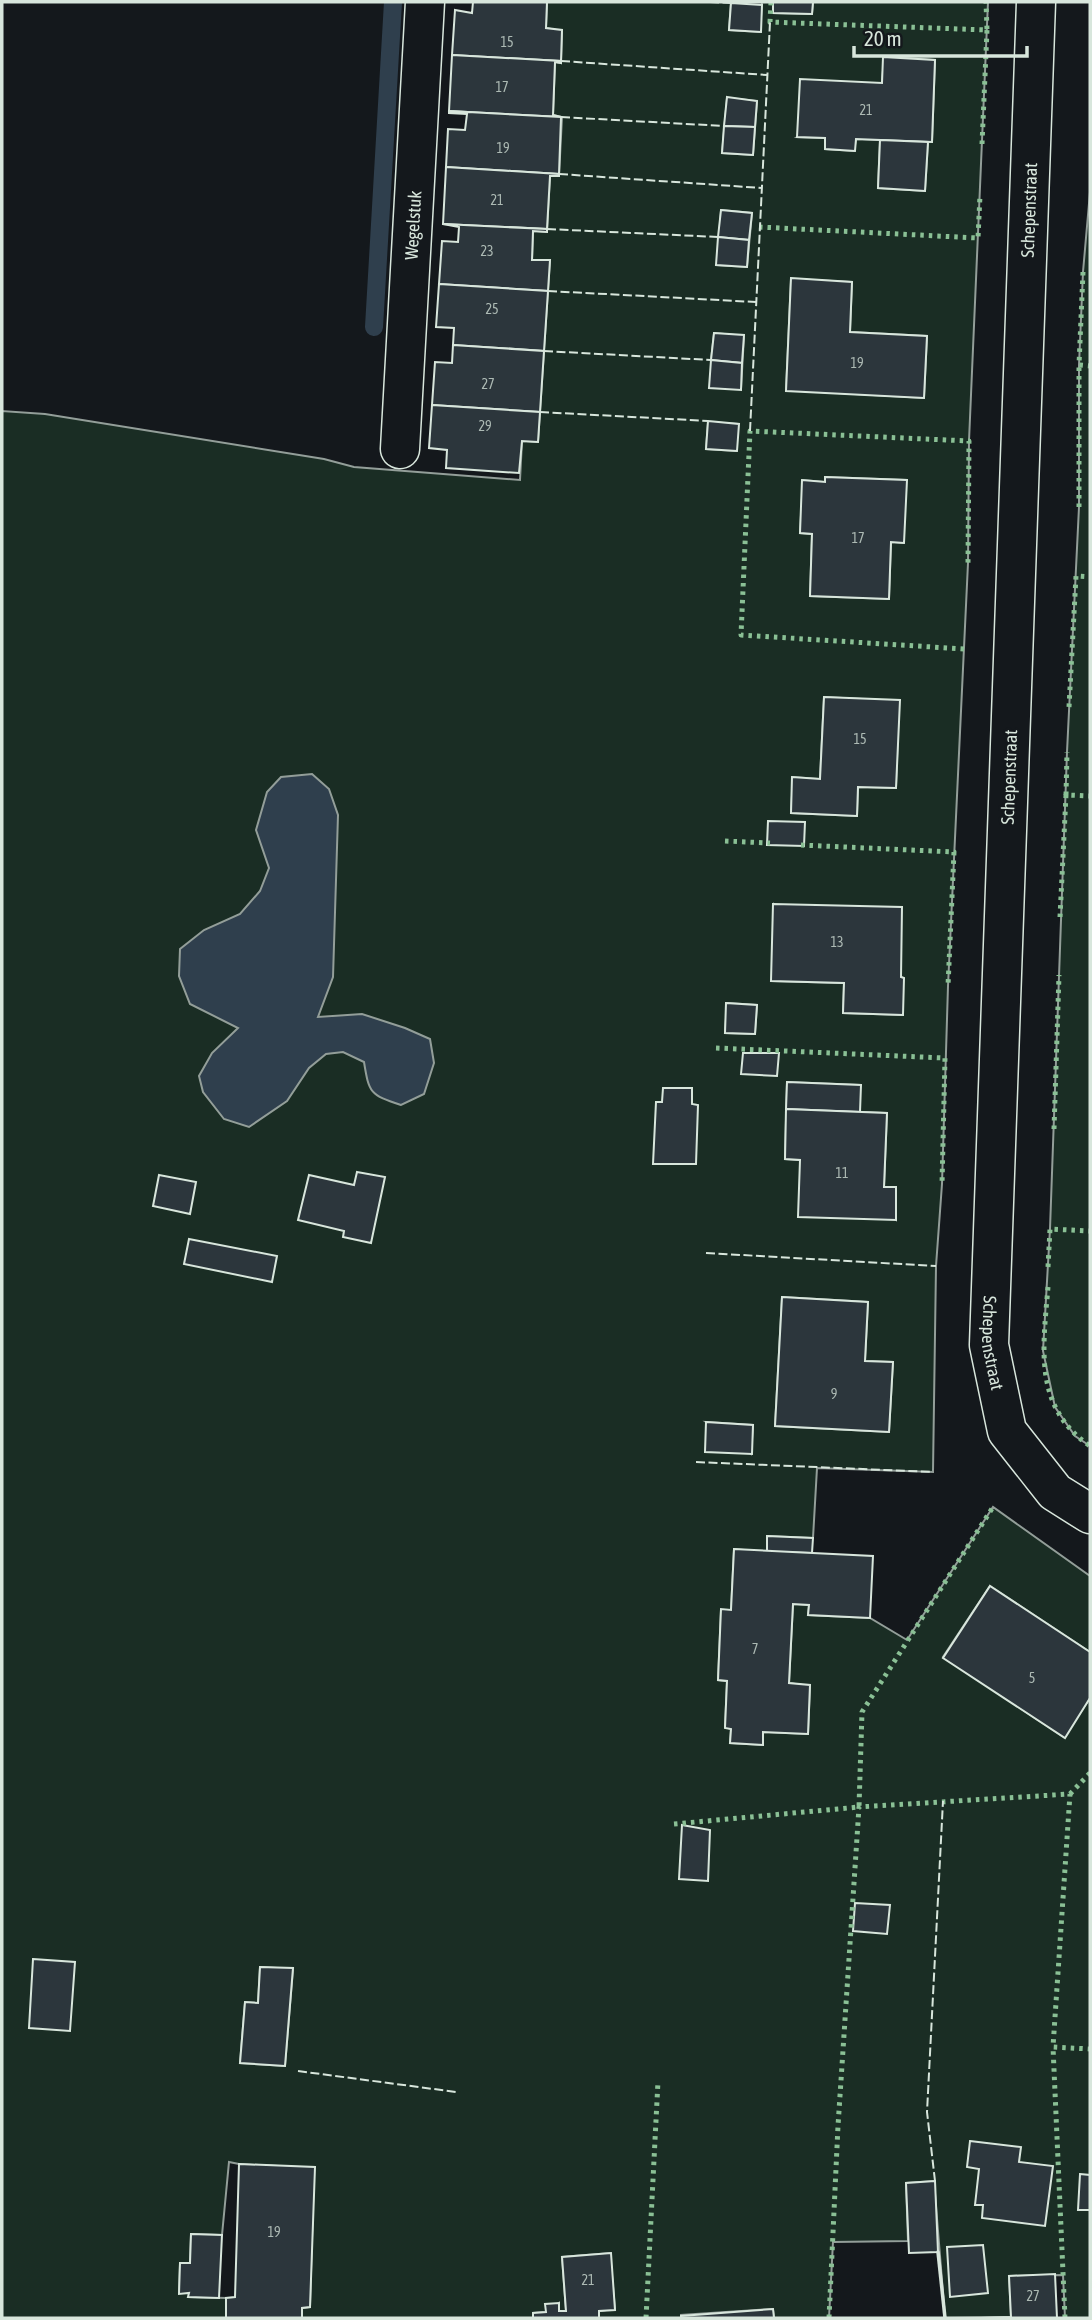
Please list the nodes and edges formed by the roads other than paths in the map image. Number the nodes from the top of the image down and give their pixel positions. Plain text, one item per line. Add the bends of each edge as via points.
1 (425, 2) edge
2 (1036, 2) edge
3 (400, 449) dead end
4 (1090, 1514) edge

1 - 3 street, Wegelstuk
2 - 4 street, Schepenstraat via 989,1345 1007,1431 1055,1492

